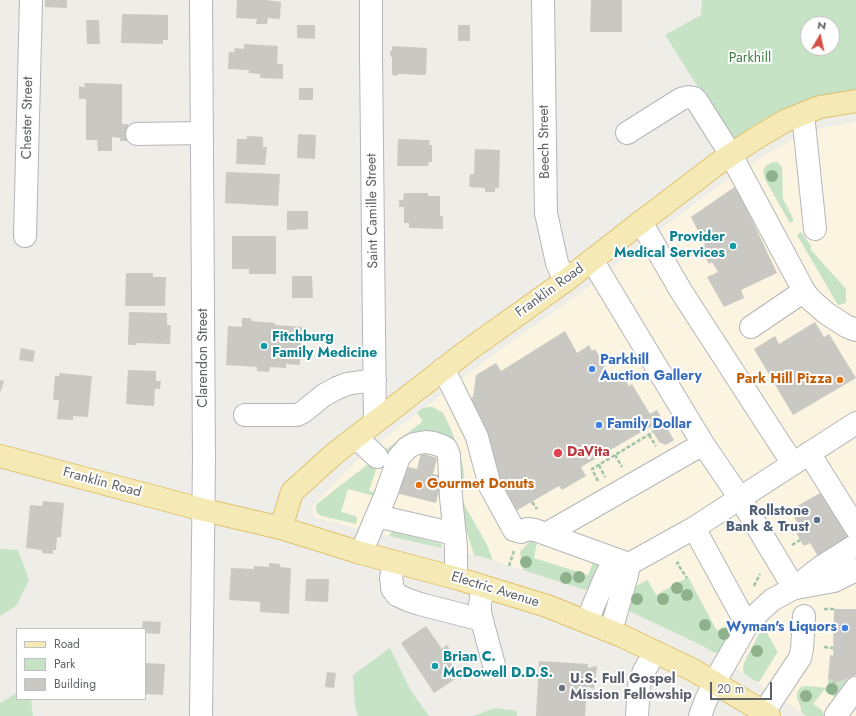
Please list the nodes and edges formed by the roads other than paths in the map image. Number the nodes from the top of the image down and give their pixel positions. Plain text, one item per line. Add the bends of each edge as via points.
1 (31, 0) edge
2 (201, 0) edge
3 (371, 0) edge
4 (543, 0) edge
5 (856, 101) edge
6 (803, 114) junction
7 (202, 133) junction
8 (626, 133) dead end
9 (137, 134) dead end
10 (731, 155) junction
11 (641, 222) junction
12 (814, 229) dead end
13 (25, 236) dead end
14 (592, 260) junction
15 (565, 281) junction
16 (804, 291) junction
17 (751, 327) dead end
18 (856, 330) edge
19 (443, 369) junction
20 (375, 380) junction
21 (245, 416) dead end
22 (375, 421) junction
23 (856, 423) edge
24 (356, 437) junction
25 (703, 444) junction
26 (0, 456) edge
27 (377, 456) dead end
28 (801, 459) junction
29 (740, 498) junction
30 (204, 510) junction
31 (377, 516) junction
32 (281, 528) junction
33 (694, 528) junction
34 (856, 528) edge
35 (455, 534) junction
36 (546, 534) junction
37 (856, 545) edge
38 (361, 553) junction
39 (856, 558) edge
40 (394, 562) junction
41 (629, 564) junction
42 (856, 570) edge
43 (456, 578) junction
44 (483, 587) junction
45 (794, 588) junction
46 (804, 616) dead end
47 (743, 619) junction
48 (482, 620) junction
49 (587, 622) junction
50 (611, 631) junction
51 (655, 652) junction
52 (494, 666) dead end
53 (714, 682) junction
54 (766, 714) edge
55 (200, 716) edge
56 (637, 716) edge
57 (700, 716) edge

1 - 13 street, Chester Street
2 - 7 street, Clarendon Street
3 - 20 street, Saint Camille Street
4 - 15 street, Beech Street via 546,213 557,263
5 - 6 main road, Franklin Road via 820,107
6 - 10 main road, Franklin Road via 779,125
6 - 12 street
7 - 9 street
7 - 30 street, Clarendon Street
8 - 10 street via 680,99 694,98
10 - 11 main road, Franklin Road
10 - 16 street
11 - 14 main road, Franklin Road
11 - 28 street via 681,291
14 - 15 main road, Franklin Road
14 - 25 street
15 - 19 main road, Franklin Road
16 - 17 street
16 - 18 street via 826,313
19 - 22 main road, Franklin Road
19 - 36 street via 477,437 490,486 514,530 520,532 532,529
20 - 21 street via 337,388 297,415
20 - 22 street, Saint Camille Street
22 - 24 main road, Franklin Road
23 - 28 street
24 - 27 street
24 - 32 main road, Franklin Road via 292,492
25 - 29 street
25 - 36 street
26 - 30 main road, Franklin Road
28 - 29 street
28 - 34 street
29 - 33 street
29 - 45 street
30 - 32 main road, Electric Avenue
30 - 55 street, Clarendon Street
31 - 35 street
31 - 35 street via 399,457 414,444 433,443 448,451 450,459
31 - 38 street
32 - 38 main road, Electric Avenue
33 - 41 street
33 - 47 street
35 - 43 street
36 - 41 street
37 - 45 street
38 - 40 main road, Electric Avenue
39 - 45 street via 834,571
40 - 43 main road, Electric Avenue
40 - 48 street via 392,588 397,595 420,604
41 - 49 street via 620,565 608,572
41 - 50 street
42 - 45 street via 834,581
43 - 44 main road, Electric Avenue
44 - 48 street via 480,604
44 - 49 main road, Electric Avenue via 547,606
45 - 47 street via 772,600 759,612
46 - 54 street via 800,658
47 - 53 street
48 - 52 street
49 - 50 main road, Electric Avenue
50 - 51 main road, Electric Avenue
51 - 53 main road, Electric Avenue
51 - 56 street via 639,686
53 - 54 main road, Electric Avenue
53 - 57 street

